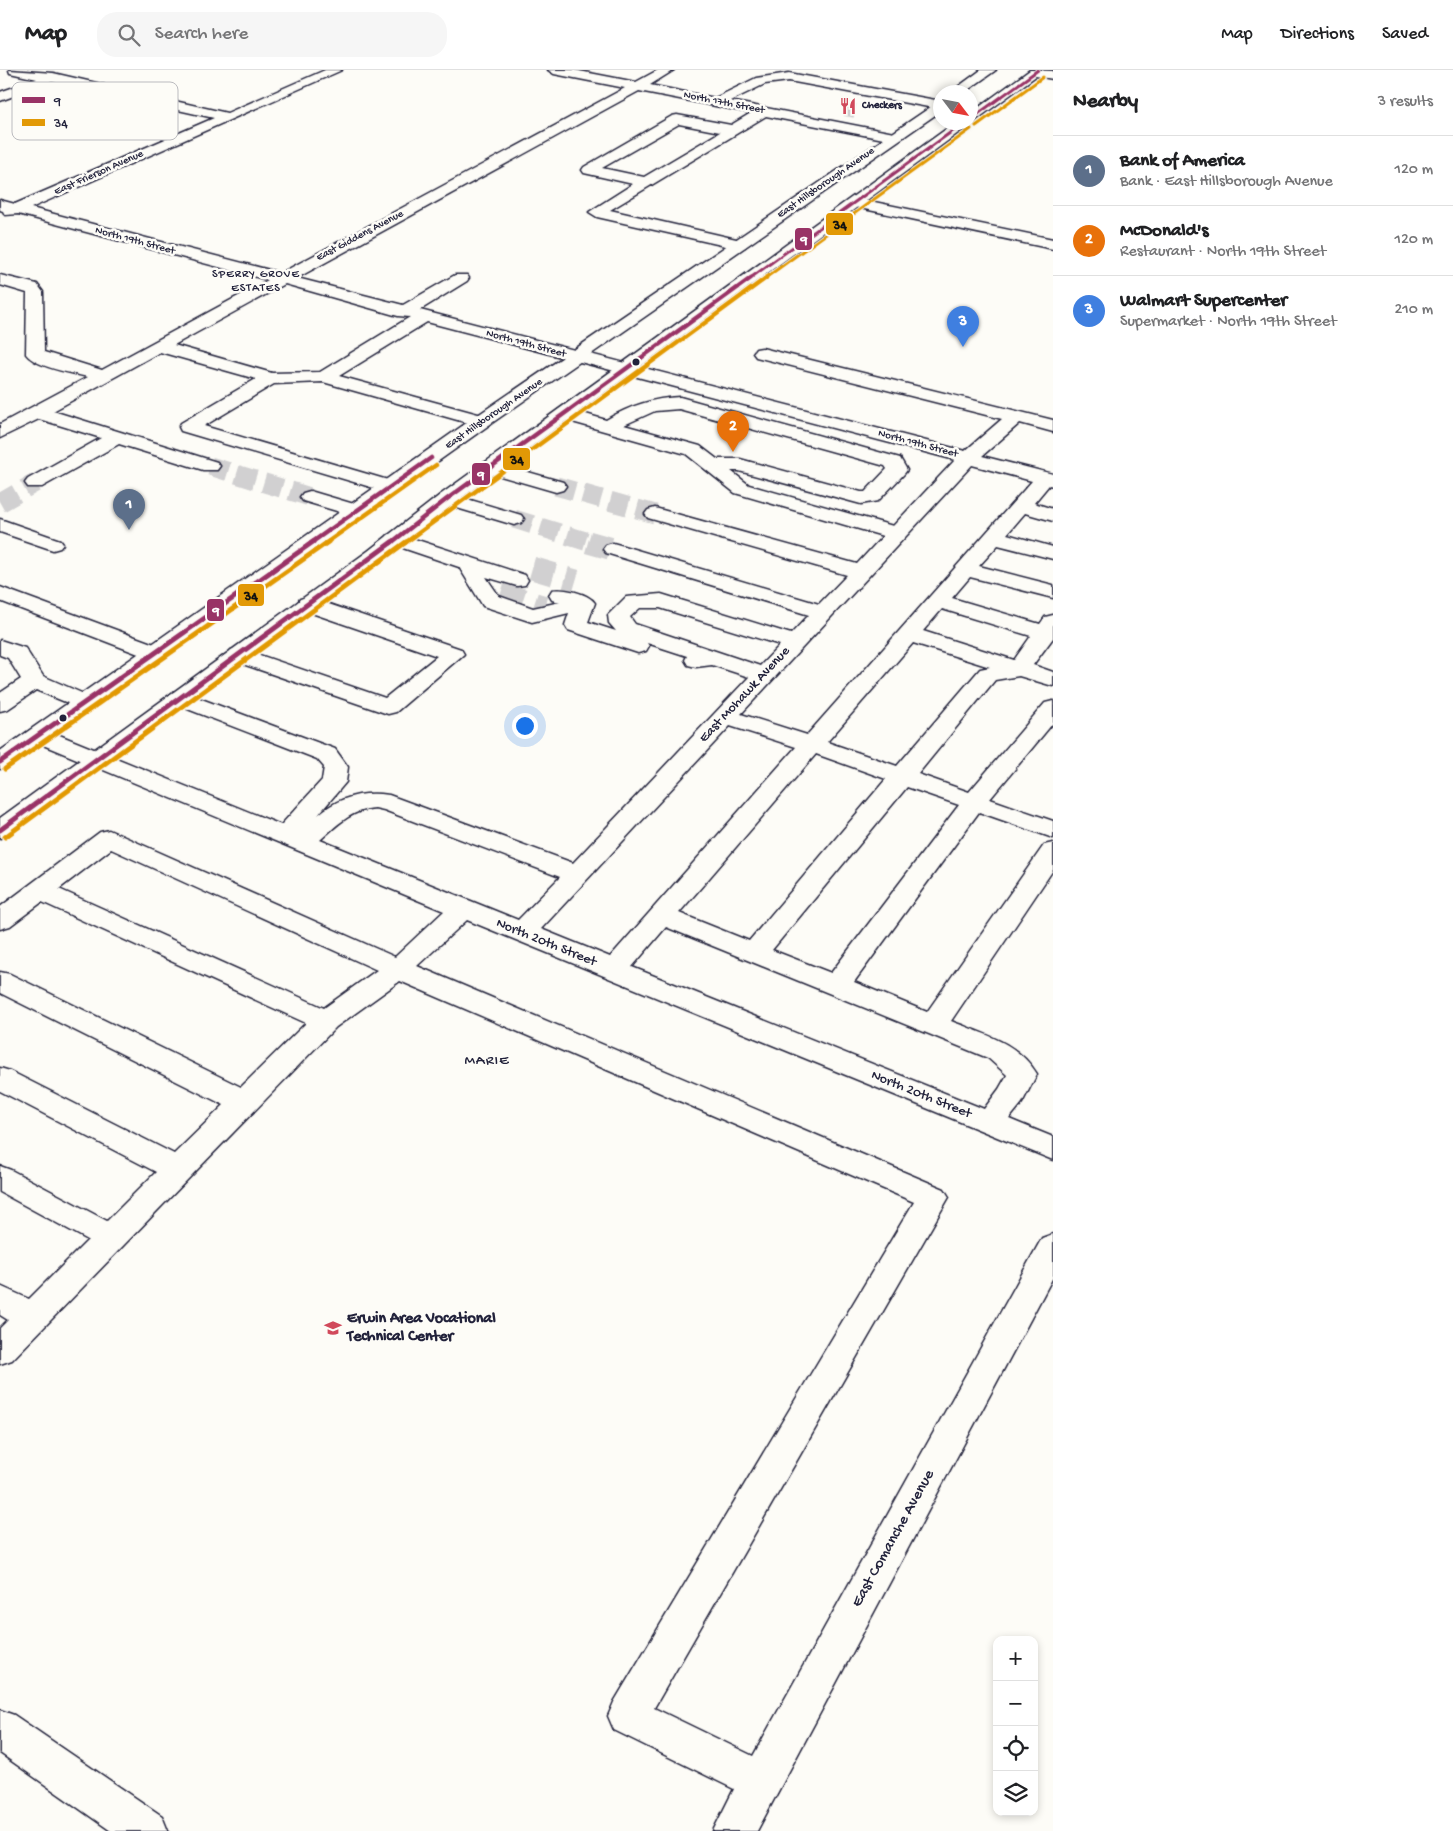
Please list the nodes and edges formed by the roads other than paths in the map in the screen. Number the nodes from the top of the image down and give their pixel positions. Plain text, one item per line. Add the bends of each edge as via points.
1 (15, 70) edge
2 (71, 70) edge
3 (336, 70) edge
4 (554, 70) edge
5 (668, 70) edge
6 (990, 70) edge
7 (1037, 71) edge
8 (1053, 75) edge
9 (50, 78) junction
10 (39, 82) edge
11 (68, 82) edge
12 (968, 85) edge
13 (638, 86) junction
14 (740, 90) junction
15 (12, 92) edge
16 (769, 95) dead end
17 (0, 97) edge
18 (716, 102) junction
19 (178, 106) edge
20 (933, 108) edge
21 (933, 109) edge
22 (764, 111) junction
23 (978, 113) edge
24 (862, 116) dead end
25 (228, 117) junction
26 (849, 128) junction
27 (733, 130) junction
28 (955, 130) edge
29 (894, 137) junction
30 (178, 138) edge
31 (172, 140) edge
32 (646, 182) junction
33 (855, 203) junction
34 (8, 208) edge
35 (0, 217) edge
36 (739, 244) junction
37 (1053, 244) edge
38 (461, 278) dead end
39 (281, 279) junction
40 (0, 280) edge
41 (404, 312) junction
42 (423, 317) junction
43 (158, 346) junction
44 (762, 353) dead end
45 (576, 357) junction
46 (629, 368) junction
47 (104, 376) junction
48 (324, 377) junction
49 (271, 378) junction
50 (37, 412) junction
51 (794, 412) junction
52 (565, 414) junction
53 (1016, 417) junction
54 (482, 421) junction
55 (609, 426) junction
56 (1053, 426) edge
57 (773, 430) junction
58 (0, 432) edge
59 (117, 437) junction
60 (968, 458) junction
61 (712, 465) junction
62 (210, 466) tunnel mouth
63 (490, 467) junction
64 (1049, 479) edge
65 (35, 483) tunnel mouth
66 (556, 486) tunnel mouth
67 (391, 487) junction
68 (871, 496) junction
69 (310, 497) tunnel mouth
70 (447, 499) junction
71 (1021, 506) junction
72 (357, 511) junction
73 (655, 514) tunnel mouth
74 (1053, 515) edge
75 (514, 519) tunnel mouth
76 (860, 523) junction
77 (0, 525) edge
78 (897, 534) junction
79 (994, 537) junction
80 (395, 539) junction
81 (53, 544) dead end
82 (613, 549) tunnel mouth
83 (1053, 553) edge
84 (468, 564) junction
85 (965, 569) junction
86 (861, 572) junction
87 (1053, 592) edge
88 (0, 593) edge
89 (560, 594) tunnel mouth
90 (938, 600) junction
91 (584, 603) junction
92 (308, 604) junction
93 (823, 612) junction
94 (1049, 628) edge
95 (908, 634) junction
96 (795, 642) junction
97 (0, 647) edge
98 (157, 653) junction
99 (239, 655) junction
100 (714, 658) junction
101 (1020, 669) junction
102 (764, 674) junction
103 (1053, 679) edge
104 (34, 681) junction
105 (180, 698) junction
106 (85, 703) junction
107 (0, 704) edge
108 (1053, 708) edge
109 (725, 717) junction
110 (39, 735) junction
111 (811, 744) junction
112 (99, 758) junction
113 (0, 762) edge
114 (902, 776) junction
115 (974, 802) junction
116 (0, 830) edge
117 (1053, 830) edge
118 (294, 838) junction
119 (1053, 851) edge
120 (578, 874) junction
121 (39, 890) junction
122 (462, 909) junction
123 (660, 915) junction
124 (0, 920) edge
125 (522, 933) junction
126 (754, 953) junction
127 (398, 969) junction
128 (614, 971) junction
129 (0, 980) edge
130 (836, 986) junction
131 (326, 1020) junction
132 (933, 1025) junction
133 (0, 1078) edge
134 (245, 1102) junction
135 (989, 1123) junction
136 (1053, 1149) edge
137 (178, 1170) junction
138 (0, 1178) edge
139 (111, 1238) junction
140 (1053, 1247) edge
141 (0, 1299) edge
142 (32, 1317) junction
143 (0, 1350) edge
144 (0, 1729) edge
145 (762, 1781) junction
146 (147, 1831) edge
147 (734, 1831) edge

1 - 9 street
2 - 9 street
3 - 25 street, East Frierson Avenue
4 - 13 street, North 17th Street
5 - 13 street, East Giddens Avenue
6 - 12 street
7 - 8 street
7 - 23 street
9 - 10 street
9 - 11 street
13 - 18 street, North 17th Street
13 - 39 street, East Giddens Avenue
14 - 16 street
14 - 18 street
14 - 20 street via 755,82
15 - 17 street
18 - 22 street, North 17th Street
19 - 25 street
21 - 29 street, East Hillsborough Avenue
22 - 26 street, North 17th Street
22 - 27 street
24 - 26 street
25 - 30 street, East Frierson Avenue
26 - 29 street, North 17th Street
27 - 32 street
27 - 32 street via 677,119 589,170
28 - 33 street
29 - 36 street, East Hillsborough Avenue
31 - 34 street, East Frierson Avenue
32 - 36 street via 597,212
33 - 37 street
33 - 46 street
34 - 35 street, East Frierson Avenue
34 - 39 street, North 19th Street
36 - 45 street, East Hillsborough Avenue
38 - 41 street
39 - 41 street, North 19th Street
39 - 43 street, East Giddens Avenue
40 - 47 street via 35,292 35,354
41 - 42 street, North 19th Street
42 - 45 street, North 19th Street
42 - 48 street
43 - 47 street, East Giddens Avenue
43 - 49 street
44 - 53 street
45 - 46 street, North 19th Street
45 - 54 street, East Hillsborough Avenue
46 - 51 street, North 19th Street
46 - 52 street
47 - 50 street, East Giddens Avenue
48 - 49 street
48 - 54 street
49 - 67 street via 188,427
50 - 58 street, East Giddens Avenue
50 - 59 street
51 - 57 street
51 - 60 street, North 19th Street
52 - 55 street
52 - 63 street
53 - 56 street
53 - 60 street, East Mohawk Avenue
54 - 67 street, East Hillsborough Avenue
55 - 57 street via 629,413 673,403
55 - 61 street via 693,450
57 - 68 street via 893,462 897,470
59 - 62 street
59 - 65 street
60 - 64 street, North 19th Street
60 - 78 street, East Mohawk Avenue
61 - 68 street via 740,465 861,498
61 - 76 street via 742,489
63 - 66 street
63 - 70 street
64 - 71 street
67 - 72 street, East Hillsborough Avenue
68 - 76 street via 878,504
69 - 72 street
70 - 75 street
70 - 80 street
71 - 74 street
71 - 79 street
72 - 98 street, East Hillsborough Avenue
73 - 86 street
76 - 78 street
77 - 81 street
78 - 86 street, East Mohawk Avenue
79 - 83 street
79 - 85 street
80 - 84 street
80 - 92 street
82 - 93 street
84 - 84 street via 517,580
84 - 91 street via 491,601 532,615
85 - 87 street
85 - 90 street
86 - 93 street, East Mohawk Avenue
88 - 98 street
89 - 91 street
90 - 94 street
90 - 95 street
91 - 100 street via 576,625 684,661
92 - 99 street
92 - 99 street via 453,654 388,707
93 - 96 street, East Mohawk Avenue
94 - 101 street
95 - 101 street
95 - 111 street
96 - 100 street via 661,601 634,602 619,616 620,623 627,629
96 - 102 street, East Mohawk Avenue
97 - 104 street via 17,653
98 - 106 street, East Hillsborough Avenue
99 - 105 street
100 - 102 street
101 - 103 street
101 - 114 street via 988,674
102 - 109 street, East Mohawk Avenue
104 - 106 street
104 - 107 street
105 - 112 street
105 - 118 street via 326,754 336,767 334,782
106 - 110 street, East Hillsborough Avenue
108 - 115 street
109 - 111 street
109 - 120 street, East Mohawk Avenue
110 - 112 street, North 20th Street
110 - 113 street, East Hillsborough Avenue
111 - 114 street
111 - 123 street
112 - 116 street
112 - 118 street, North 20th Street
114 - 115 street
114 - 126 street
115 - 117 street
115 - 130 street
118 - 120 street via 346,806 372,799 389,802
118 - 122 street, North 20th Street
119 - 132 street
120 - 125 street, East Mohawk Avenue
121 - 124 street
121 - 127 street via 109,838
121 - 131 street
122 - 125 street, North 20th Street
122 - 127 street
123 - 126 street
123 - 128 street
125 - 128 street, North 20th Street
126 - 130 street
127 - 131 street
127 - 145 street via 933,1197 628,1716
128 - 135 street, North 20th Street
129 - 134 street
130 - 132 street
131 - 134 street
132 - 135 street via 998,1051 1022,1074 1011,1095
133 - 137 street
134 - 137 street
135 - 136 street, North 20th Street
137 - 139 street
138 - 139 street
139 - 142 street
140 - 145 street, East Comanche Avenue
141 - 142 street
142 - 143 street
144 - 146 street
145 - 147 street, East Comanche Avenue

